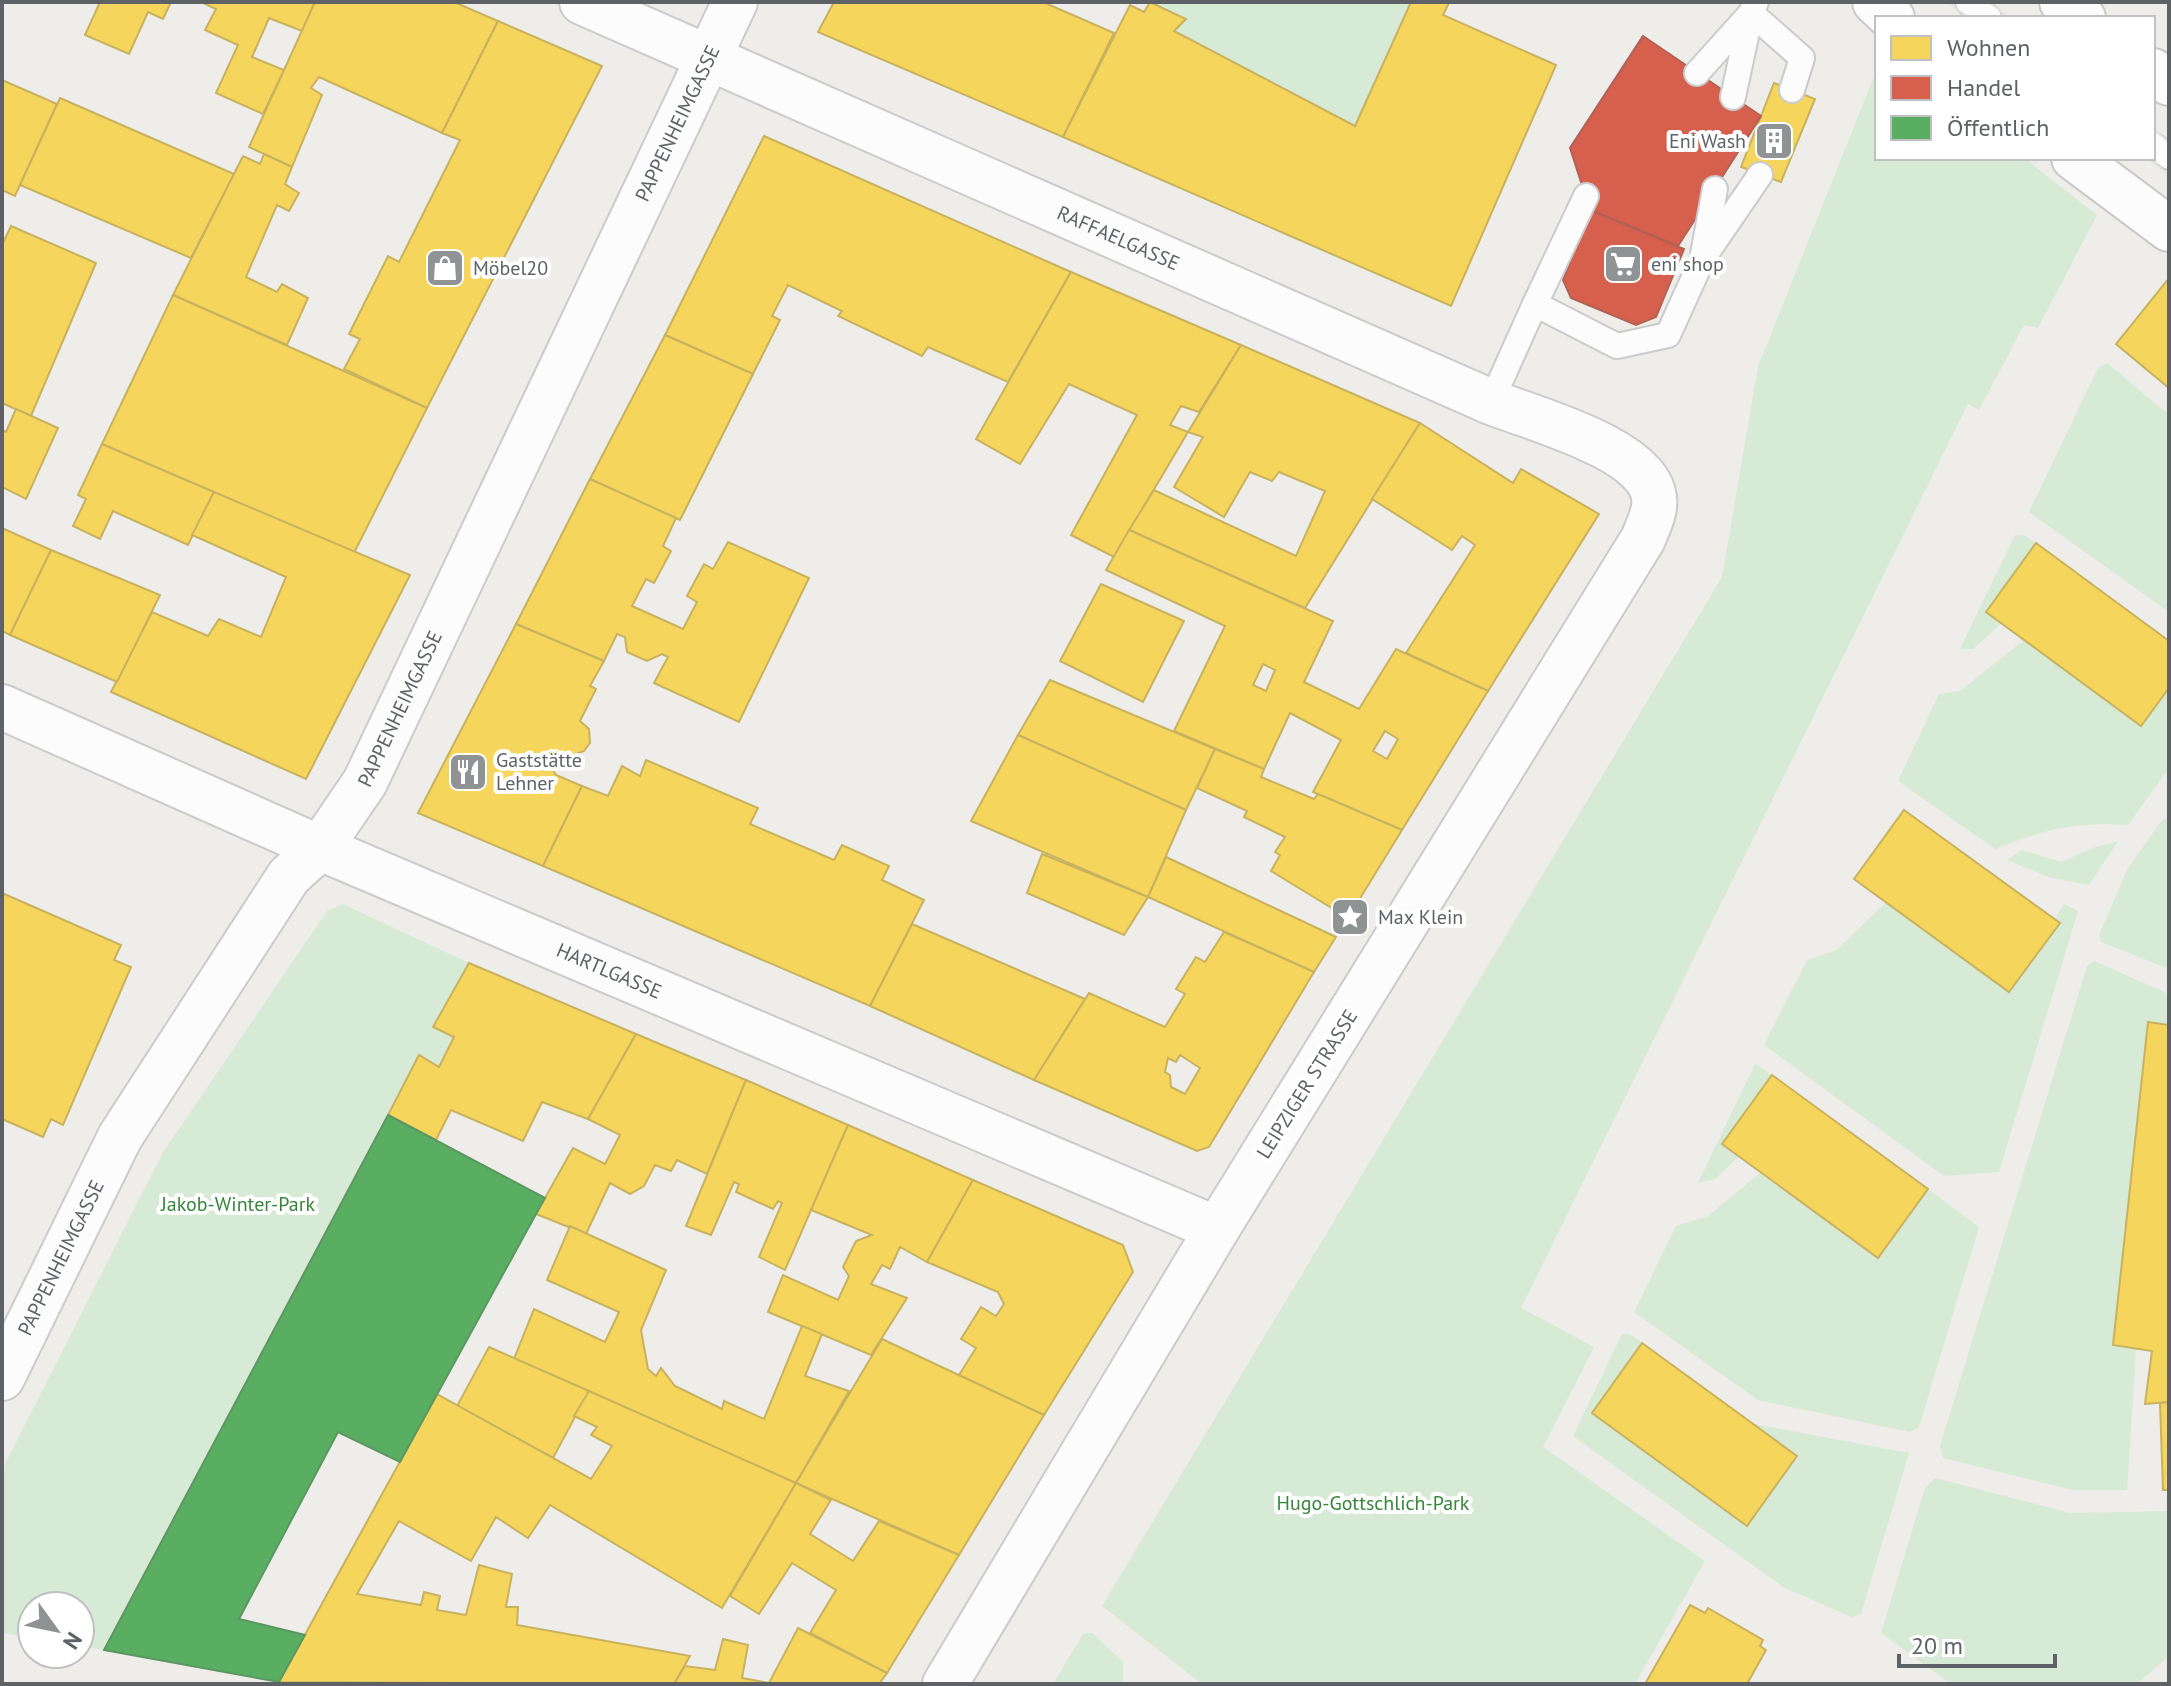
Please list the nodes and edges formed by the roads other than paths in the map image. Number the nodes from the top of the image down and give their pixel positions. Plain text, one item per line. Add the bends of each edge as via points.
1 (582, 2) edge
2 (735, 2) edge
3 (1875, 2) edge
4 (1968, 2) edge
5 (2062, 2) edge
6 (1754, 8) edge
7 (1890, 16) edge
8 (1986, 16) edge
9 (2080, 16) edge
10 (707, 56) junction
11 (1697, 73) dead end
12 (1792, 90) dead end
13 (1733, 97) dead end
14 (2077, 160) edge
15 (1760, 175) dead end
16 (1715, 189) dead end
17 (1586, 196) dead end
18 (2169, 229) edge
19 (1702, 260) junction
20 (1535, 304) junction
21 (1491, 402) junction
22 (1650, 482) joint
23 (2, 707) edge
24 (320, 848) junction
25 (1217, 1229) junction
26 (2, 1378) edge
27 (945, 1684) edge

1 - 10 street, RAFFAELGASSE
2 - 10 street, PAPPENHEIMGASSE
3 - 7 street
4 - 8 lane
5 - 9 street
6 - 11 lane
6 - 12 lane via 1802,58
6 - 13 lane
10 - 21 street, RAFFAELGASSE
10 - 24 street, PAPPENHEIMGASSE via 365,782
14 - 18 street
15 - 19 lane
16 - 19 lane
17 - 20 lane
19 - 20 lane via 1668,335 1617,346
20 - 21 lane
21 - 22 street, RAFFAELGASSE via 1618,454
22 - 25 street, LEIPZIGER STRASSE via 1653,508 1643,539
23 - 24 street, HARTLGASSE
24 - 25 street, HARTLGASSE
24 - 26 street, PAPPENHEIMGASSE via 289,876 120,1137
25 - 27 street, LEIPZIGER STRASSE

